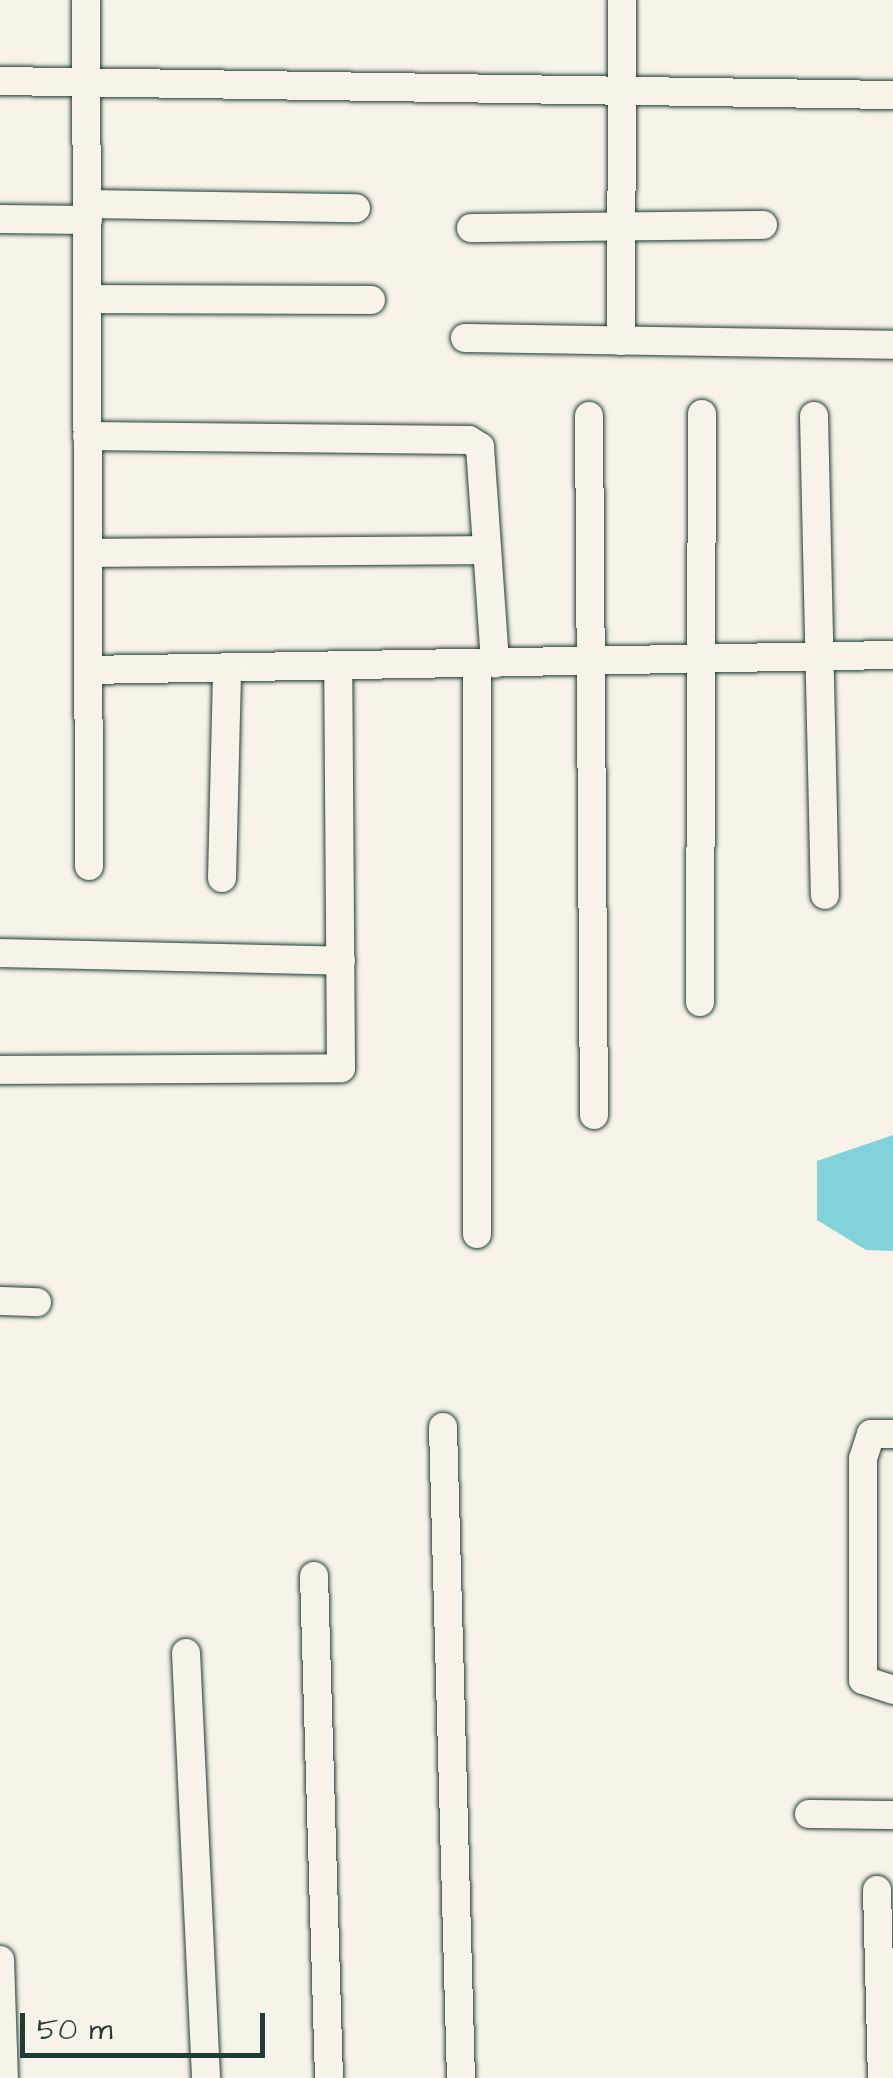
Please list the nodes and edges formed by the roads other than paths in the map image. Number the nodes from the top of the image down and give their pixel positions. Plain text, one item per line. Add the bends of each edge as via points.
1 (86, 0) edge
2 (622, 0) edge
3 (0, 80) edge
4 (86, 80) junction
5 (624, 88) junction
6 (893, 94) edge
7 (356, 208) dead end
8 (88, 212) junction
9 (0, 219) edge
10 (763, 224) dead end
11 (622, 227) junction
12 (471, 228) dead end
13 (86, 298) junction
14 (371, 300) dead end
15 (465, 338) dead end
16 (621, 341) junction
17 (893, 346) edge
18 (702, 414) dead end
19 (589, 416) dead end
20 (814, 416) dead end
21 (87, 436) junction
22 (487, 550) junction
23 (88, 553) junction
24 (893, 655) edge
25 (820, 656) junction
26 (702, 658) junction
27 (592, 660) junction
28 (486, 663) junction
29 (338, 666) junction
30 (227, 668) junction
31 (88, 670) junction
32 (89, 866) dead end
33 (222, 878) dead end
34 (825, 895) dead end
35 (0, 953) edge
36 (342, 961) junction
37 (700, 1002) dead end
38 (0, 1070) edge
39 (594, 1115) dead end
40 (476, 1234) dead end
41 (0, 1301) edge
42 (38, 1302) dead end
43 (444, 1427) dead end
44 (893, 1434) edge
45 (314, 1576) dead end
46 (186, 1654) dead end
47 (893, 1690) edge
48 (808, 1814) dead end
49 (893, 1815) edge
50 (877, 1890) dead end
51 (0, 1960) edge
52 (4, 2078) edge
53 (206, 2078) edge
54 (329, 2078) edge
55 (461, 2078) edge
56 (882, 2078) edge

1 - 4 street
2 - 5 street
3 - 4 street
4 - 5 street
4 - 8 street
5 - 6 street
5 - 11 street
7 - 8 street
8 - 9 street
8 - 13 street
10 - 11 street
11 - 12 street
11 - 16 street
13 - 14 street
13 - 21 street
15 - 16 street
16 - 17 street
18 - 26 street
19 - 27 street
20 - 25 street
21 - 22 street via 470,440 480,446
21 - 23 street
22 - 23 street
22 - 28 street
23 - 31 street
24 - 25 street
25 - 26 street
25 - 34 street
26 - 27 street
26 - 37 street
27 - 28 street
27 - 39 street
28 - 29 street
28 - 40 street
29 - 30 street
29 - 36 street
30 - 31 street
30 - 33 street
31 - 32 street
35 - 36 street
36 - 38 street via 341,1068
41 - 42 street
43 - 55 street
44 - 47 street via 870,1434 863,1459 863,1680
45 - 54 street
46 - 53 street
48 - 49 street
50 - 56 street
51 - 52 street

